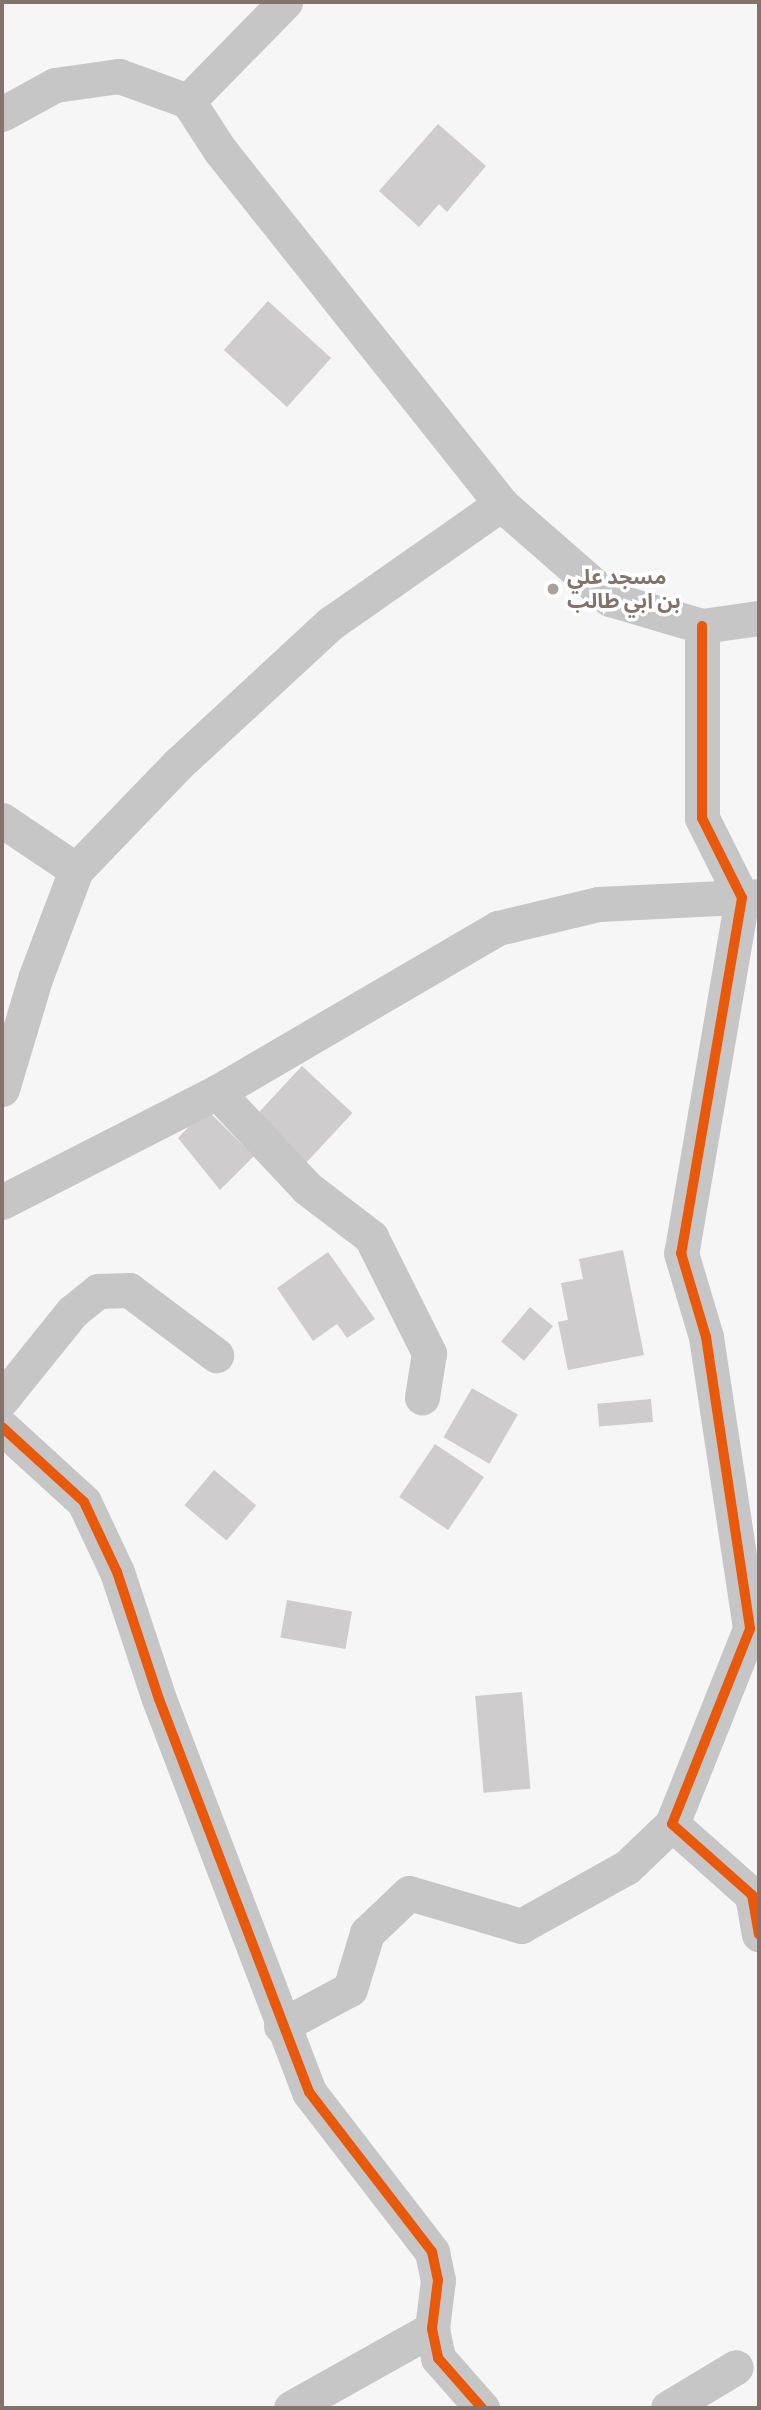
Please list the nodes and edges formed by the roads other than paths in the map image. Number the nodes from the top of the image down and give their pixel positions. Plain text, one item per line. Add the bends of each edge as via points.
1 (285, 2) edge
2 (188, 101) junction
3 (2, 114) edge
4 (501, 504) junction
5 (759, 618) edge
6 (702, 626) junction
7 (2, 820) edge
8 (76, 870) junction
9 (751, 897) edge
10 (2, 1089) edge
11 (217, 1092) junction
12 (2, 1202) edge
13 (216, 1355) dead end
14 (422, 1397) dead end
15 (2, 1399) edge
16 (2, 1427) edge
17 (672, 1824) junction
18 (756, 1892) edge
19 (759, 1934) edge
20 (281, 2026) junction
21 (432, 2329) junction
22 (736, 2367) dead end
23 (291, 2408) edge
24 (482, 2408) edge
25 (668, 2408) edge

1 - 2 street
2 - 3 street via 119,76 55,85
2 - 4 street via 219,149
4 - 6 street via 610,599
4 - 8 street via 331,623 178,764
5 - 6 street
6 - 9 street via 702,818
7 - 8 street
8 - 10 street via 36,976
9 - 11 street via 598,904 498,928
9 - 17 street via 681,1252 706,1337 750,1629
11 - 12 street
11 - 14 street via 307,1188 370,1237 429,1353
13 - 15 street via 130,1290 98,1291 72,1312
16 - 20 street via 84,1502 117,1572 159,1699
17 - 18 street
17 - 20 street via 627,1867 520,1926 409,1893 367,1933 350,1989
18 - 19 street
20 - 21 street via 309,2092 432,2252 438,2280
21 - 23 street
21 - 24 street via 438,2358
22 - 25 street

